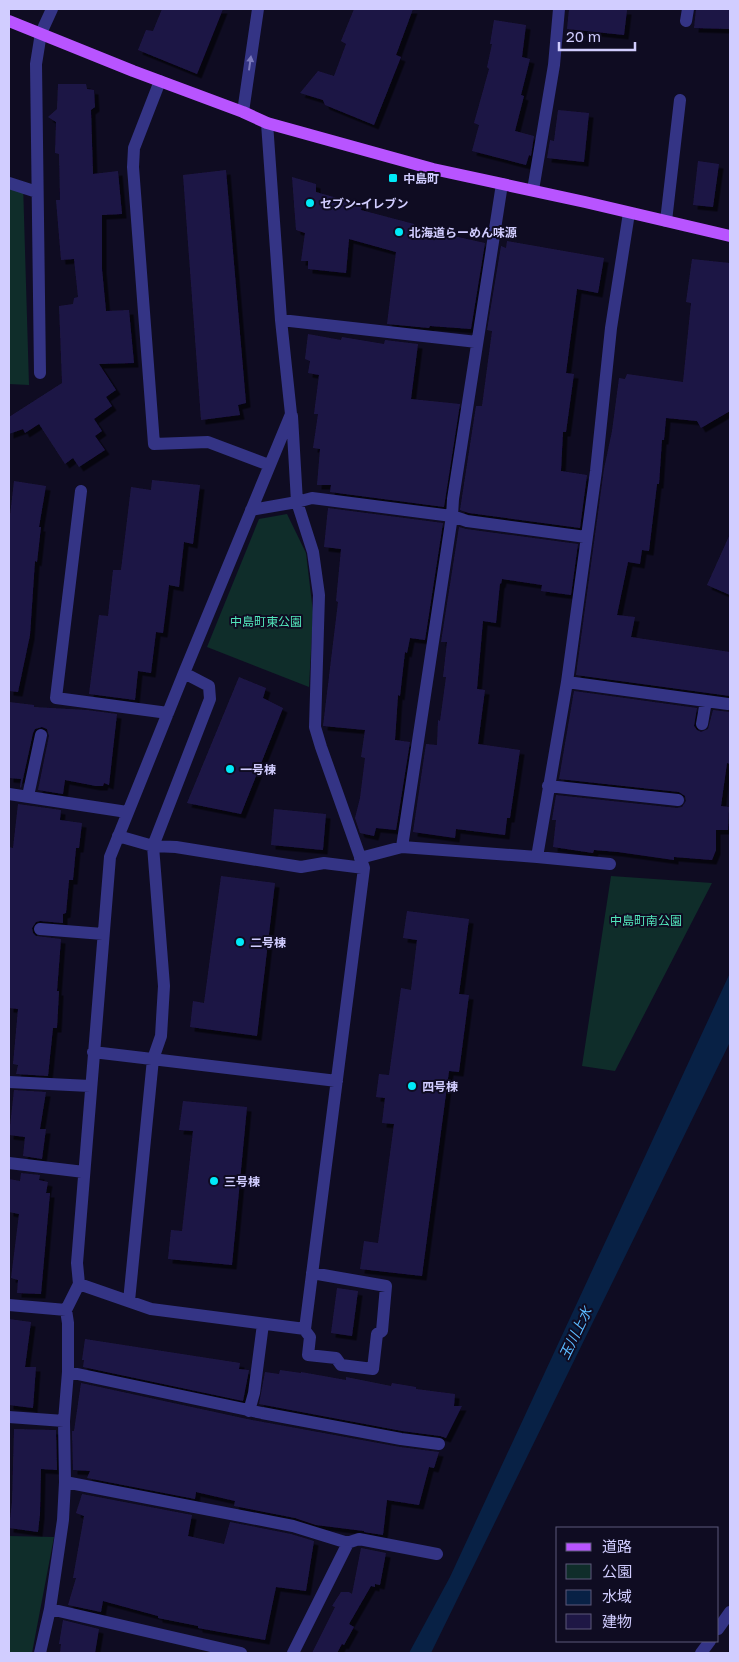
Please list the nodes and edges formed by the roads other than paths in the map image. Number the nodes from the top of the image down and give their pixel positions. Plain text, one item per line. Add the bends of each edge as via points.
1 (52, 9) edge
2 (258, 9) edge
3 (559, 9) edge
4 (9, 21) edge
5 (41, 34) junction
6 (160, 81) junction
7 (680, 100) dead end
8 (243, 112) junction
9 (267, 123) junction
10 (9, 183) edge
11 (502, 184) junction
12 (533, 190) junction
13 (37, 192) junction
14 (629, 213) junction
15 (666, 221) junction
16 (730, 236) edge
17 (281, 320) junction
18 (477, 342) junction
19 (40, 373) dead end
20 (291, 414) junction
21 (269, 465) junction
22 (81, 491) dead end
23 (298, 502) junction
24 (251, 510) junction
25 (452, 516) junction
26 (586, 537) junction
27 (184, 673) junction
28 (567, 682) junction
29 (706, 700) junction
30 (728, 704) dead end
31 (168, 713) junction
32 (702, 724) dead end
33 (42, 735) dead end
34 (548, 786) junction
35 (9, 794) edge
36 (28, 796) junction
37 (678, 800) dead end
38 (127, 812) junction
39 (118, 836) junction
40 (153, 846) junction
41 (402, 847) junction
42 (537, 856) junction
43 (362, 863) junction
44 (610, 864) dead end
45 (40, 929) dead end
46 (103, 934) junction
47 (93, 1052) junction
48 (153, 1059) junction
49 (337, 1081) junction
50 (9, 1082) edge
51 (90, 1086) junction
52 (9, 1163) edge
53 (84, 1172) junction
54 (312, 1273) junction
55 (79, 1284) junction
56 (129, 1302) junction
57 (9, 1305) edge
58 (66, 1310) junction
59 (263, 1324) junction
60 (304, 1329) junction
61 (68, 1372) junction
62 (249, 1411) junction
63 (9, 1416) edge
64 (64, 1421) junction
65 (439, 1444) dead end
66 (65, 1482) junction
67 (347, 1543) junction
68 (436, 1554) dead end
69 (50, 1609) junction
70 (730, 1612) edge
71 (719, 1628) edge
72 (40, 1653) edge
73 (241, 1653) edge
74 (293, 1653) edge

1 - 5 street
8 -> 2 street
3 - 12 street via 554,65
4 - 5 main road
5 - 6 main road
5 - 13 street via 36,64
6 - 8 main road
6 - 21 street via 134,148 133,167 154,444 208,442
7 - 15 street
8 - 9 main road
9 - 11 main road via 433,169
9 - 17 street
10 - 13 street
11 - 12 main road
11 - 18 street
12 - 14 main road
13 - 19 street
14 - 15 main road
14 - 26 street via 611,328
15 - 16 main road
17 - 18 street
17 - 20 street
18 - 25 street
20 - 21 street
20 - 23 street
21 - 24 street
22 - 31 street via 56,698
23 - 24 street
23 - 25 street via 312,498
23 - 43 street via 313,552 319,595 315,727
24 - 27 street
25 - 26 street via 467,521
25 - 41 street
26 - 28 street
27 - 31 street
27 - 40 street via 209,686 210,699
28 - 29 street
28 - 34 street
29 - 30 street
29 - 32 street
31 - 38 street
33 - 36 street
34 - 37 street
34 - 42 street
35 - 36 street
36 - 38 street
38 - 39 street
39 - 40 street
39 - 46 street via 110,858
40 - 43 street via 301,867
40 - 48 street via 164,986 161,1036
41 - 42 street
41 - 43 street
42 - 44 street
43 - 49 street
45 - 46 street
46 - 47 street
47 - 48 street
47 - 51 street
48 - 49 street
48 - 56 street
49 - 54 street
50 - 51 street
51 - 53 street
52 - 53 street
53 - 55 street via 77,1264
54 - 60 street
54 - 60 street via 386,1286 382,1331 377,1334 373,1369 341,1365 336,1358 308,1355 310,1336
55 - 56 street
55 - 58 street
56 - 59 street via 151,1309
57 - 58 street
58 - 61 street
59 - 60 street
59 - 62 street
61 - 62 street
61 - 64 street
62 - 65 street via 400,1440
63 - 64 street
64 - 66 street
66 - 67 street via 293,1526
66 - 69 street
67 - 68 street via 359,1539
67 - 74 street
69 - 72 street
69 - 73 street
70 - 71 street

